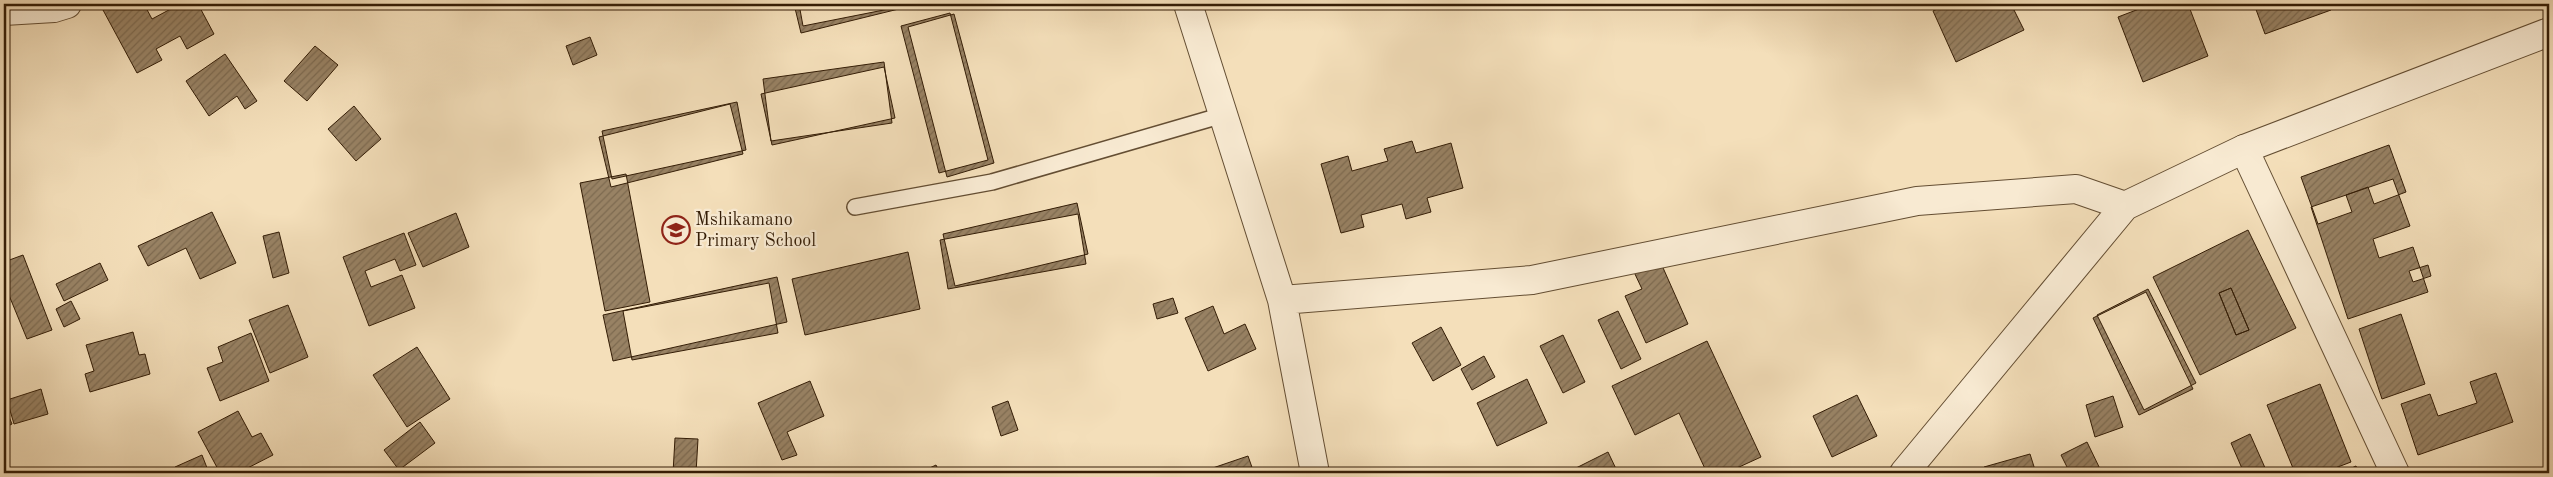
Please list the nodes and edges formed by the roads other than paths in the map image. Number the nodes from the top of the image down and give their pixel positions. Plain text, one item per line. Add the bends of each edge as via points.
1 (67, 4) edge
2 (1188, 4) edge
3 (4, 12) edge
4 (2549, 32) edge
5 (1223, 115) junction
6 (2244, 149) junction
7 (2125, 206) junction
8 (855, 207) dead end
9 (1282, 300) junction
10 (1315, 473) edge
11 (1904, 473) edge
12 (2395, 473) edge

1 - 3 street
2 - 5 street
4 - 6 street
5 - 8 lane via 992,182
5 - 9 street
6 - 7 street
6 - 12 street
7 - 9 street via 2076,189 1918,201 1532,280
7 - 11 street
9 - 10 street

